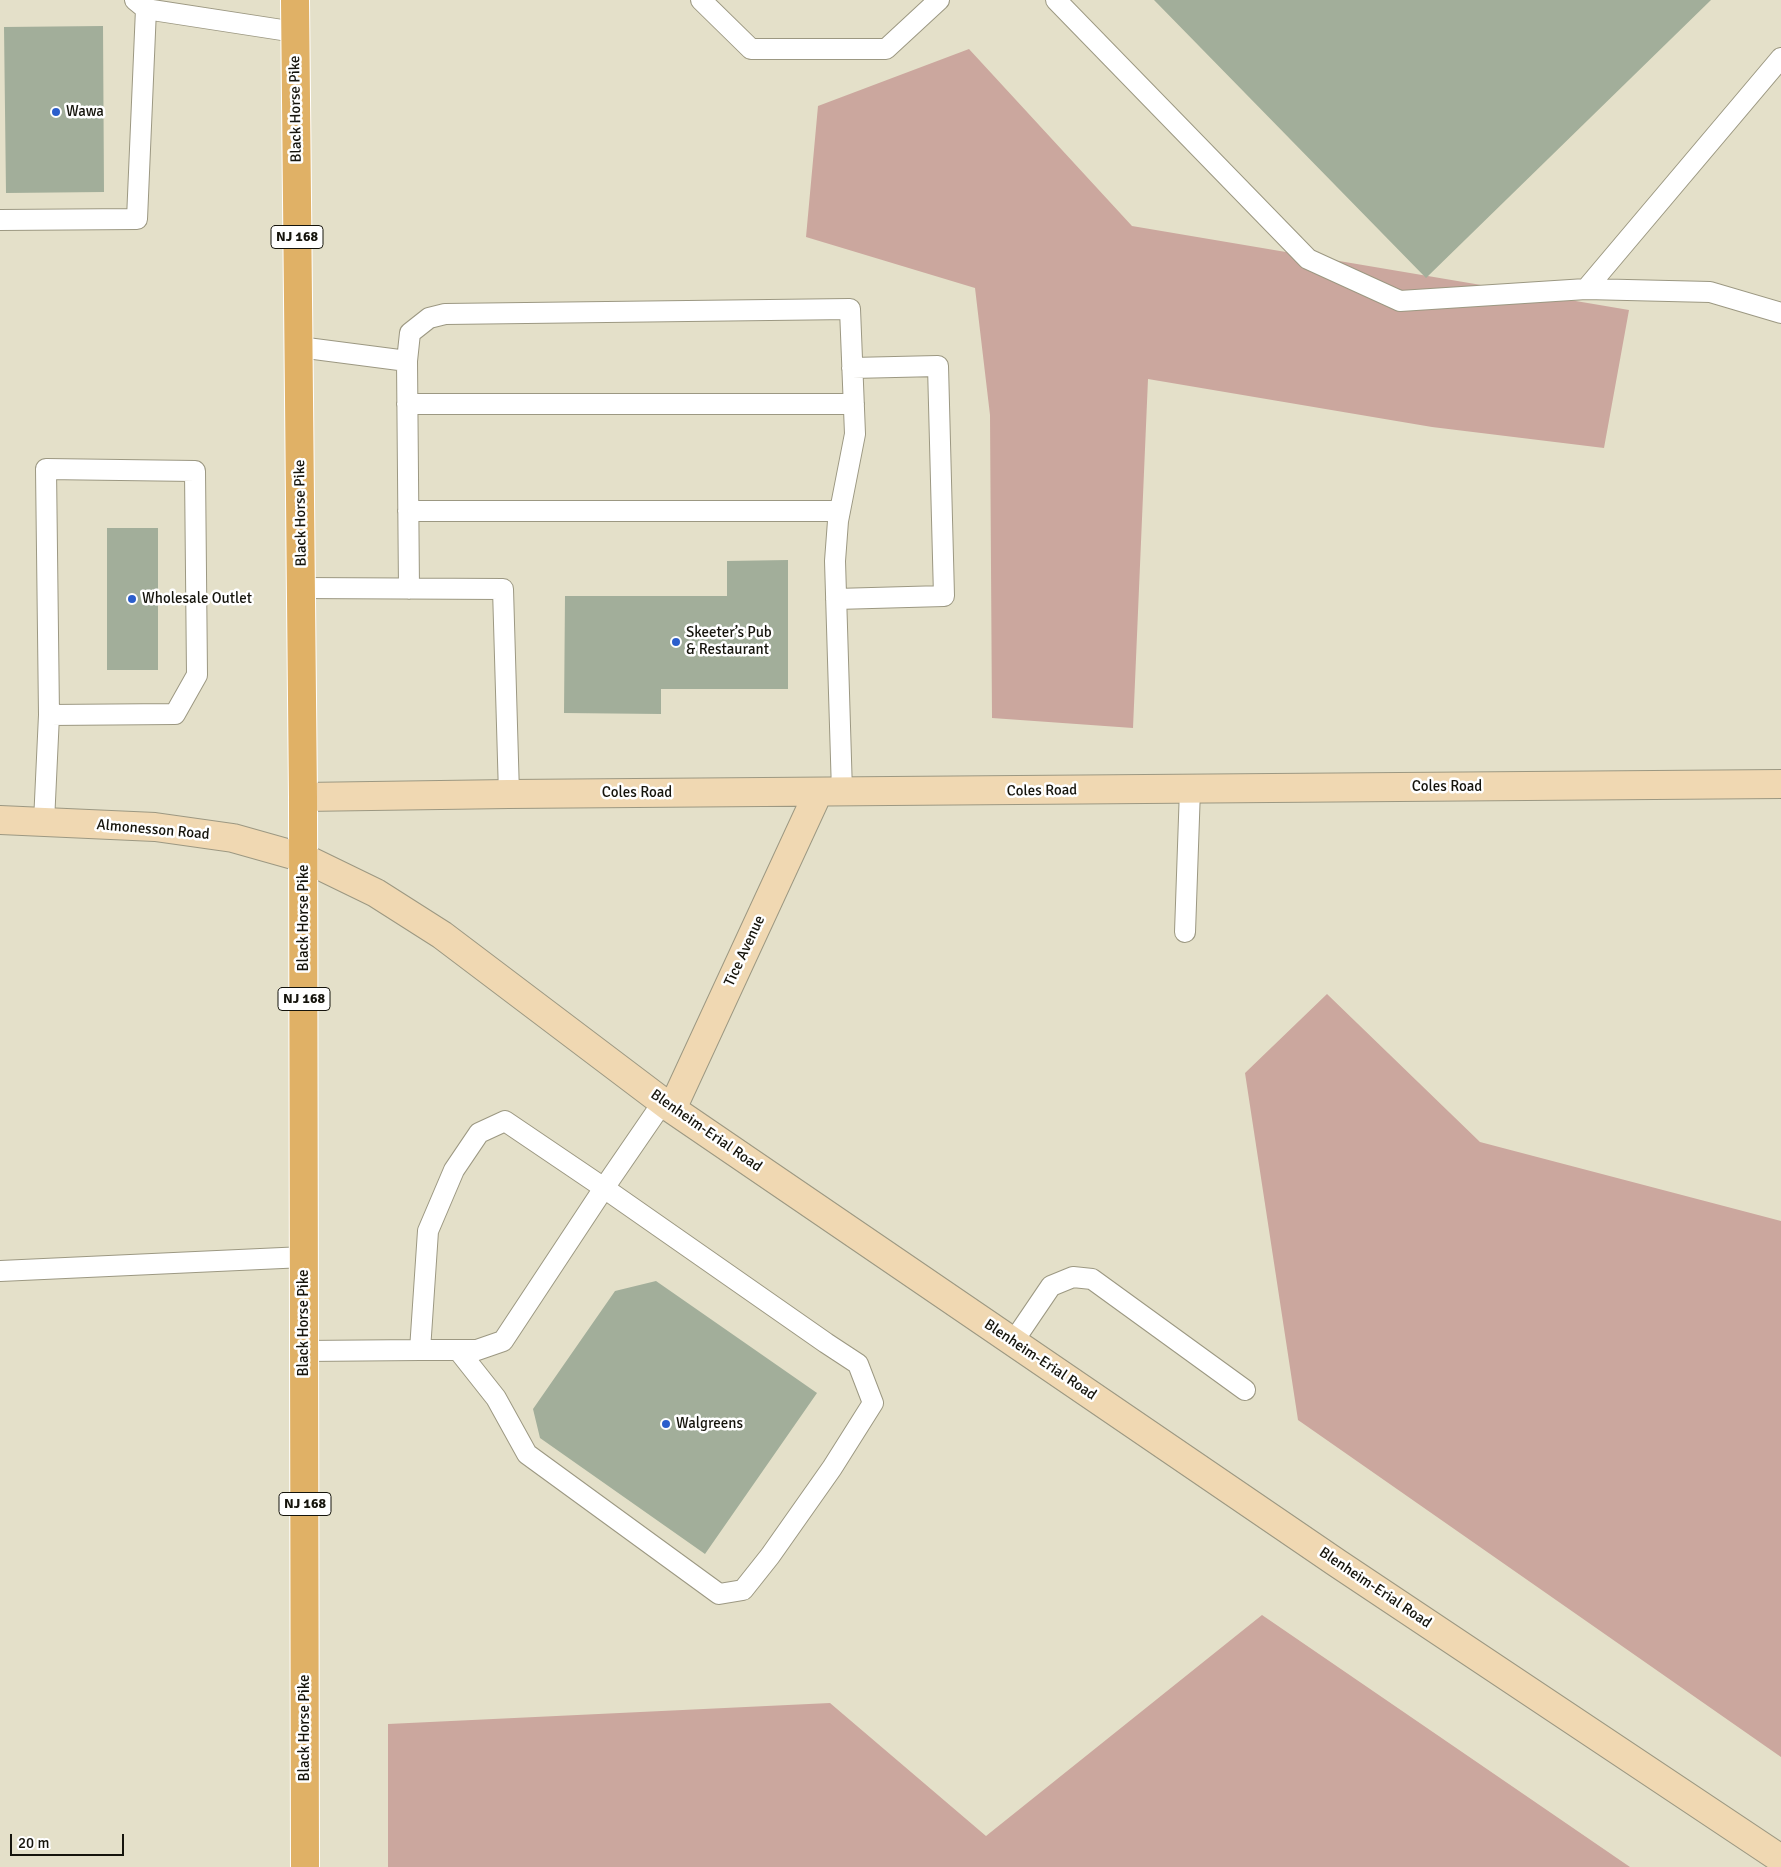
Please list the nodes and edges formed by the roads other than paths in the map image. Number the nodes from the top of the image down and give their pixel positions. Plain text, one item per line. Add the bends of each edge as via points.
1 (295, 0) edge
2 (701, 0) edge
3 (939, 0) edge
4 (1056, 0) edge
5 (140, 4) edge
6 (295, 32) junction
7 (1781, 58) edge
8 (0, 220) edge
9 (1586, 289) junction
10 (1781, 313) edge
11 (299, 347) junction
12 (407, 360) junction
13 (852, 368) junction
14 (408, 404) junction
15 (854, 404) junction
16 (408, 511) junction
17 (840, 511) junction
18 (301, 588) junction
19 (409, 589) junction
20 (836, 599) junction
21 (49, 715) junction
22 (1781, 784) edge
23 (1190, 789) junction
24 (830, 792) junction
25 (509, 794) junction
26 (303, 797) junction
27 (0, 820) edge
28 (44, 822) junction
29 (304, 858) junction
30 (1185, 932) dead end
31 (667, 1106) junction
32 (604, 1188) junction
33 (304, 1257) junction
34 (0, 1271) edge
35 (1013, 1342) junction
36 (420, 1350) junction
37 (458, 1350) junction
38 (304, 1351) junction
39 (1245, 1390) dead end
40 (1781, 1859) edge
41 (305, 1867) edge

1 - 6 main road, Black Horse Pike / NJ 168
2 - 3 lane via 751,49 886,49
4 - 9 lane via 1308,259 1400,301
5 - 6 lane
5 - 8 lane via 137,219
6 - 11 main road, Black Horse Pike / NJ 168
7 - 9 lane
9 - 10 lane via 1710,292
11 - 12 lane
11 - 18 main road, Black Horse Pike / NJ 168
12 - 13 lane via 410,333 429,318 445,314 850,309
12 - 14 lane
13 - 15 lane
13 - 20 lane via 938,366 944,596
14 - 15 lane
14 - 16 lane
15 - 17 lane via 855,434
16 - 17 lane
16 - 19 lane
17 - 20 lane via 835,561
18 - 19 lane
18 - 26 main road, Black Horse Pike / NJ 168
19 - 25 lane via 503,589
20 - 24 lane
21 - 21 lane via 175,714 197,675 195,471 46,469
21 - 28 lane
22 - 23 main road, Coles Road
23 - 24 main road, Coles Road
23 - 30 lane
24 - 25 main road, Coles Road
24 - 31 main road, Tice Avenue
25 - 26 main road, Coles Road
26 - 29 main road, Black Horse Pike / NJ 168
27 - 28 main road, Almonesson Road
28 - 29 main road, Almonesson Road via 154,827 224,836
29 - 31 main road, Blenheim-Erial Road via 376,893 442,935
29 - 33 main road, Black Horse Pike / NJ 168
31 - 32 lane
31 - 35 main road, Blenheim-Erial Road
32 - 36 lane via 505,1120 478,1133 454,1170 428,1231
32 - 37 lane via 503,1341 477,1350
32 - 37 lane via 858,1364 874,1403 832,1468 743,1590 719,1594 527,1454 496,1398
33 - 34 lane
33 - 38 main road, Black Horse Pike / NJ 168
35 - 39 lane via 1051,1286 1073,1277 1092,1279
35 - 40 main road, Blenheim-Erial Road
36 - 37 lane
36 - 38 lane
38 - 41 main road, Black Horse Pike / NJ 168

